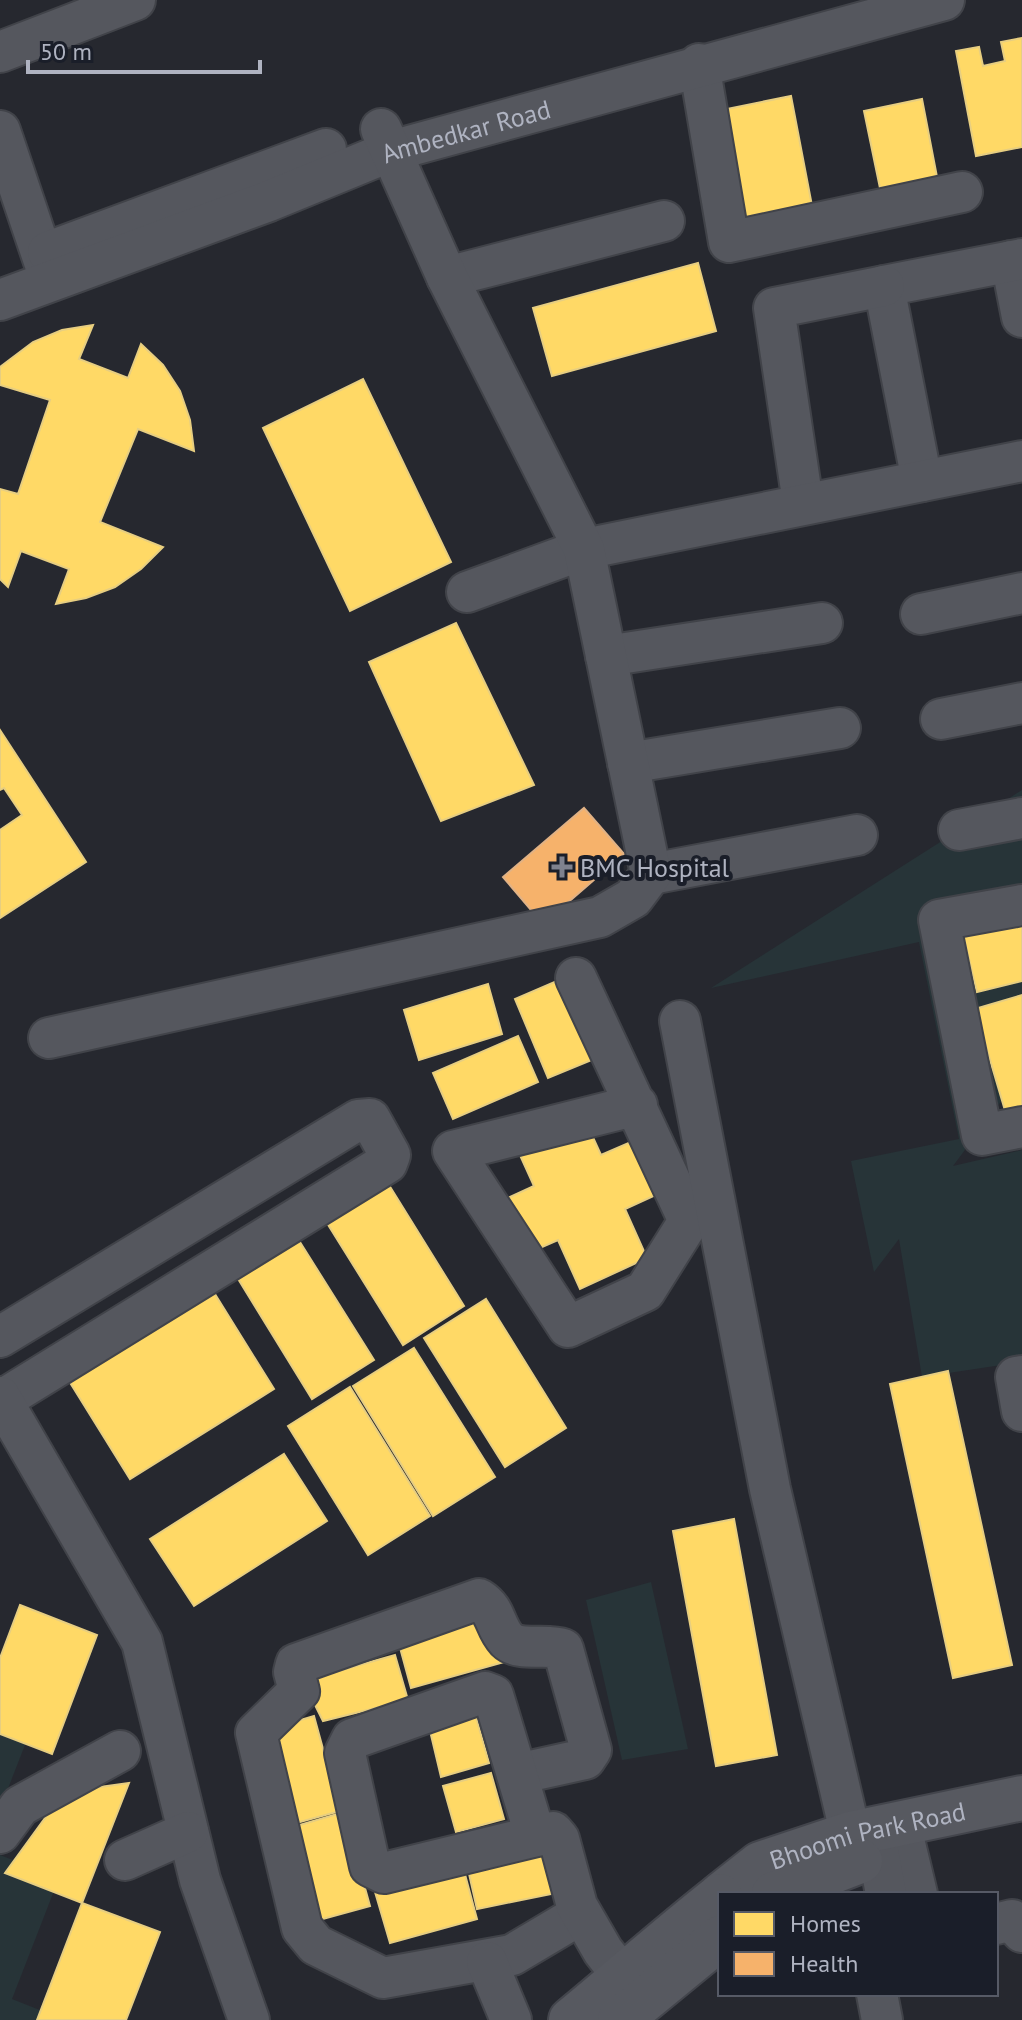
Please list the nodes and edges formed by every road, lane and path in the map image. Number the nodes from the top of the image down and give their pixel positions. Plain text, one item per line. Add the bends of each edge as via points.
1 (135, 0) edge
2 (944, 0) edge
3 (872, 5) edge
4 (0, 52) edge
5 (699, 64) junction
6 (0, 131) edge
7 (386, 140) junction
8 (962, 192) dead end
9 (664, 221) dead end
10 (1016, 260) edge
11 (47, 268) junction
12 (0, 271) edge
13 (447, 277) junction
14 (884, 286) junction
15 (0, 300) edge
16 (1022, 317) edge
17 (1022, 461) edge
18 (922, 481) junction
19 (803, 503) junction
20 (584, 549) junction
21 (467, 592) dead end
22 (1022, 593) edge
23 (921, 614) dead end
24 (822, 623) dead end
25 (606, 656) junction
26 (1022, 703) edge
27 (941, 719) dead end
28 (840, 728) dead end
29 (628, 763) junction
30 (1022, 818) edge
31 (959, 830) dead end
32 (857, 835) dead end
33 (651, 874) junction
34 (1022, 905) edge
35 (576, 978) dead end
36 (680, 1021) dead end
37 (49, 1038) dead end
38 (637, 1105) junction
39 (1022, 1127) edge
40 (708, 1161) junction
41 (665, 1167) junction
42 (0, 1337) edge
43 (1022, 1376) edge
44 (5, 1387) edge
45 (1022, 1411) edge
46 (120, 1751) dead end
47 (517, 1774) junction
48 (1010, 1814) edge
49 (188, 1832) junction
50 (0, 1833) edge
51 (535, 1835) junction
52 (879, 1849) edge
53 (125, 1860) dead end
54 (725, 1892) edge
55 (779, 1892) edge
56 (915, 1892) edge
57 (718, 1897) edge
58 (581, 1914) junction
59 (998, 1924) edge
60 (1022, 1932) edge
61 (718, 1939) edge
62 (487, 1962) junction
63 (877, 1996) edge
64 (628, 2000) edge
65 (249, 2020) edge
66 (511, 2020) edge
67 (571, 2020) edge
68 (882, 2020) edge

1 - 4 street
2 - 3 street, Ambedkar Road
3 - 5 street, Ambedkar Road
3 - 7 street, Ambedkar Road
5 - 7 street, Ambedkar Road
5 - 8 street via 729,242
6 - 11 street
7 - 11 street, Ambedkar Road
7 - 13 street
9 - 13 street
10 - 14 street
10 - 16 street
11 - 12 street, Ambedkar Road
11 - 15 street, Ambedkar Road
13 - 20 street
14 - 18 street
14 - 19 street via 774,308
17 - 18 street
18 - 19 street
19 - 20 street
20 - 21 street
20 - 25 street
22 - 23 street
24 - 25 street
25 - 29 street
26 - 27 street
28 - 29 street
29 - 33 street
30 - 31 street
32 - 33 street
33 - 37 street via 633,898 600,917
34 - 39 street via 939,920 982,1135
35 - 38 street
36 - 40 street
38 - 41 street
38 - 41 street via 453,1151 568,1327 645,1291 689,1221
40 - 41 street
40 - 52 street via 770,1489
42 - 44 street via 358,1120 370,1119 390,1155 387,1163
43 - 45 street via 1016,1377
44 - 49 street via 142,1642
46 - 50 street via 20,1806
47 - 51 street
47 - 51 street via 493,1695 485,1692 352,1739 345,1753 370,1866 384,1873
47 - 62 street via 585,1759 591,1750 563,1649 507,1639 491,1607 479,1599 296,1664 299,1691 256,1733 302,1928 316,1945 383,1978
48 - 52 main road, Bhoomi Park Road
49 - 53 street
49 - 65 street
51 - 58 street via 553,1832 559,1839
52 - 54 main road, Bhoomi Park Road via 760,1864
52 - 55 main road, Bhoomi Park Road
52 - 56 street
57 - 64 main road, Bhoomi Park Road via 643,1955
58 - 62 street via 512,1955
58 - 64 street
59 - 60 street via 1012,1920
61 - 64 main road, Bhoomi Park Road
62 - 66 street
63 - 68 street
64 - 67 main road, Bhoomi Park Road

